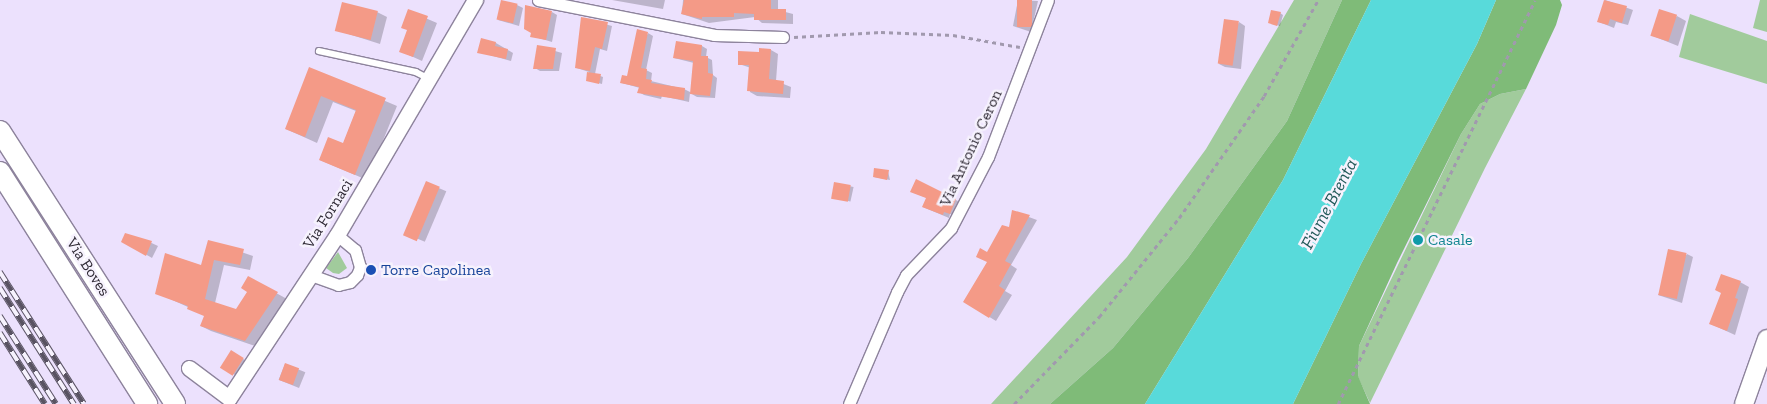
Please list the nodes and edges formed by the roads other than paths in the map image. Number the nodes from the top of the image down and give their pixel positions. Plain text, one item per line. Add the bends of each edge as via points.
1 (475, 0) edge
2 (538, 0) edge
3 (1048, 0) edge
4 (783, 37) road end
5 (319, 51) dead end
6 (430, 79) junction
7 (0, 131) edge
8 (0, 172) edge
9 (336, 235) junction
10 (311, 274) junction
11 (1767, 339) edge
12 (188, 368) dead end
13 (147, 404) edge
14 (175, 404) edge
15 (849, 404) edge
16 (1744, 404) edge

1 - 6 street, Via Fornaci
2 - 4 street via 714,35
3 - 15 street, Via Antonio Ceron via 1000,132 960,214 906,275
5 - 6 lane via 416,72
6 - 9 street, Via Fornaci
7 - 14 highway, Via Boves
8 - 13 highway, Via Boves
9 - 10 street, Via Fornaci
9 - 10 street via 355,250 360,267 356,275 350,282 338,285
10 - 12 street, Via Fornaci via 229,398
11 - 16 main road

